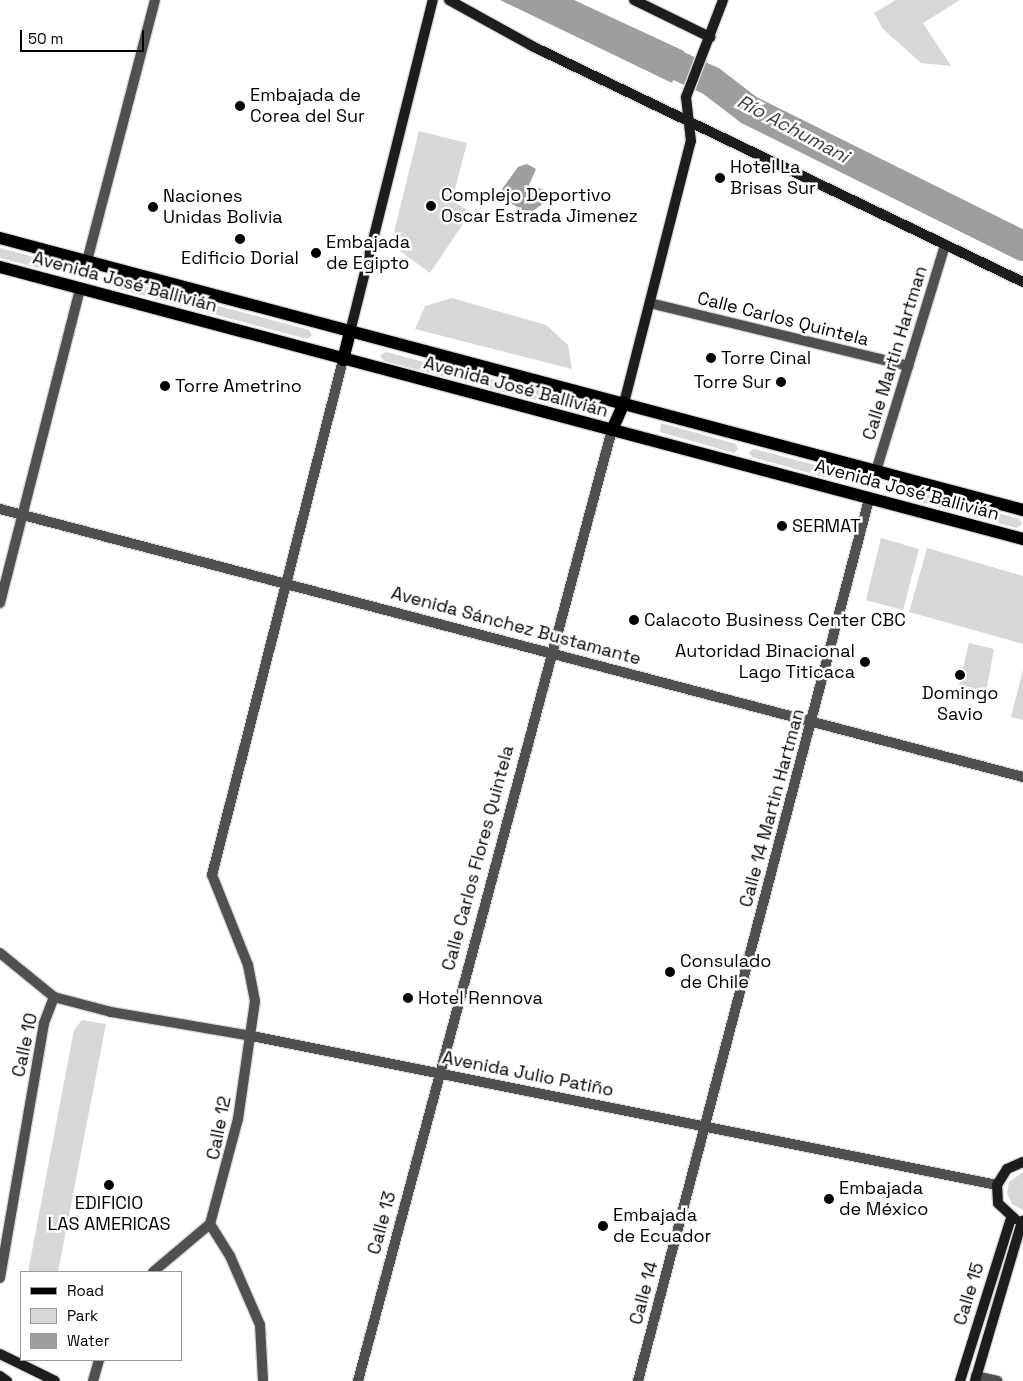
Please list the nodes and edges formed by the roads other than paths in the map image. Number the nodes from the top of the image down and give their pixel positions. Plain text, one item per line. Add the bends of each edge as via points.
1 (155, 0) edge
2 (433, 0) edge
3 (449, 0) edge
4 (634, 0) edge
5 (723, 0) edge
6 (710, 37) junction
7 (688, 117) junction
8 (0, 238) edge
9 (945, 245) junction
10 (87, 261) junction
11 (0, 267) edge
12 (1023, 282) edge
13 (80, 289) junction
14 (650, 303) junction
15 (350, 332) junction
16 (342, 360) junction
17 (908, 366) junction
18 (624, 403) junction
19 (612, 430) junction
20 (876, 471) junction
21 (869, 499) junction
22 (0, 509) edge
23 (1023, 510) edge
24 (20, 514) junction
25 (1023, 539) edge
26 (285, 582) junction
27 (0, 603) edge
28 (552, 652) junction
29 (812, 720) junction
30 (1023, 777) edge
31 (0, 953) edge
32 (54, 997) junction
33 (252, 1036) junction
34 (438, 1072) junction
35 (705, 1126) junction
36 (1023, 1162) edge
37 (997, 1185) junction
38 (1011, 1218) junction
39 (1023, 1221) edge
40 (210, 1224) junction
41 (154, 1271) edge
42 (0, 1278) edge
43 (0, 1354) edge
44 (99, 1361) edge
45 (0, 1376) edge
46 (975, 1379) edge
47 (6, 1381) edge
48 (55, 1381) edge
49 (93, 1381) edge
50 (262, 1381) edge
51 (358, 1381) edge
52 (638, 1381) edge
53 (960, 1381) edge
54 (997, 1381) edge

1 - 10 street
2 - 15 main road
3 - 7 main road via 534,47
4 - 6 main road
5 - 6 main road
6 - 7 main road via 686,97
7 - 9 main road
7 - 14 main road via 691,141
8 - 10 main road, Avenida José Ballivián
9 - 12 main road
9 - 17 street, Calle Martin Hartman
10 - 15 main road, Avenida José Ballivián
11 - 13 main road, Avenida José Ballivián
13 - 16 main road, Avenida José Ballivián
13 - 24 street
14 - 17 street, Calle Carlos Quintela
14 - 18 main road
15 - 16 main road
15 - 18 main road, Avenida José Ballivián
16 - 19 main road, Avenida José Ballivián
16 - 26 street, Calle 12
17 - 20 street, Calle Martin Hartman
18 - 19 main road
18 - 20 main road, Avenida José Ballivián
19 - 21 main road, Avenida José Ballivián
19 - 28 street, Calle Carlos Flores Quintela
20 - 23 main road, Avenida José Ballivián
21 - 25 main road, Avenida José Ballivián
21 - 29 street, Calle 14 Martin Hartman
22 - 24 street, Avenida Sánchez Bustamante
24 - 26 street, Avenida Sánchez Bustamante
24 - 27 street
26 - 28 street, Avenida Sánchez Bustamante
26 - 33 street, Calle 12 via 212,875 248,965 255,1001
28 - 29 street, Avenida Sánchez Bustamante
28 - 34 street, Calle Carlos Flores Quintela
29 - 30 street, Avenida Sánchez Bustamante
29 - 35 street, Calle 14 Martin Hartman
31 - 32 street
32 - 33 street, Avenida Julio Patiño via 111,1012
32 - 42 street, Calle 10 via 44,1023
33 - 34 street, Avenida Julio Patiño
33 - 40 street, Calle 12 via 222,1194
34 - 35 street, Avenida Julio Patiño
34 - 51 street, Calle 13
35 - 37 street, Avenida Julio Patiño
35 - 52 street, Calle 14
36 - 37 main road via 1007,1169
37 - 38 main road via 998,1203
38 - 39 main road
38 - 53 main road, Calle 15
39 - 46 main road, Calle 15
40 - 41 street, Calle 12
40 - 50 street via 230,1256 260,1325
43 - 48 main road
44 - 49 street
45 - 47 main road
46 - 54 street

